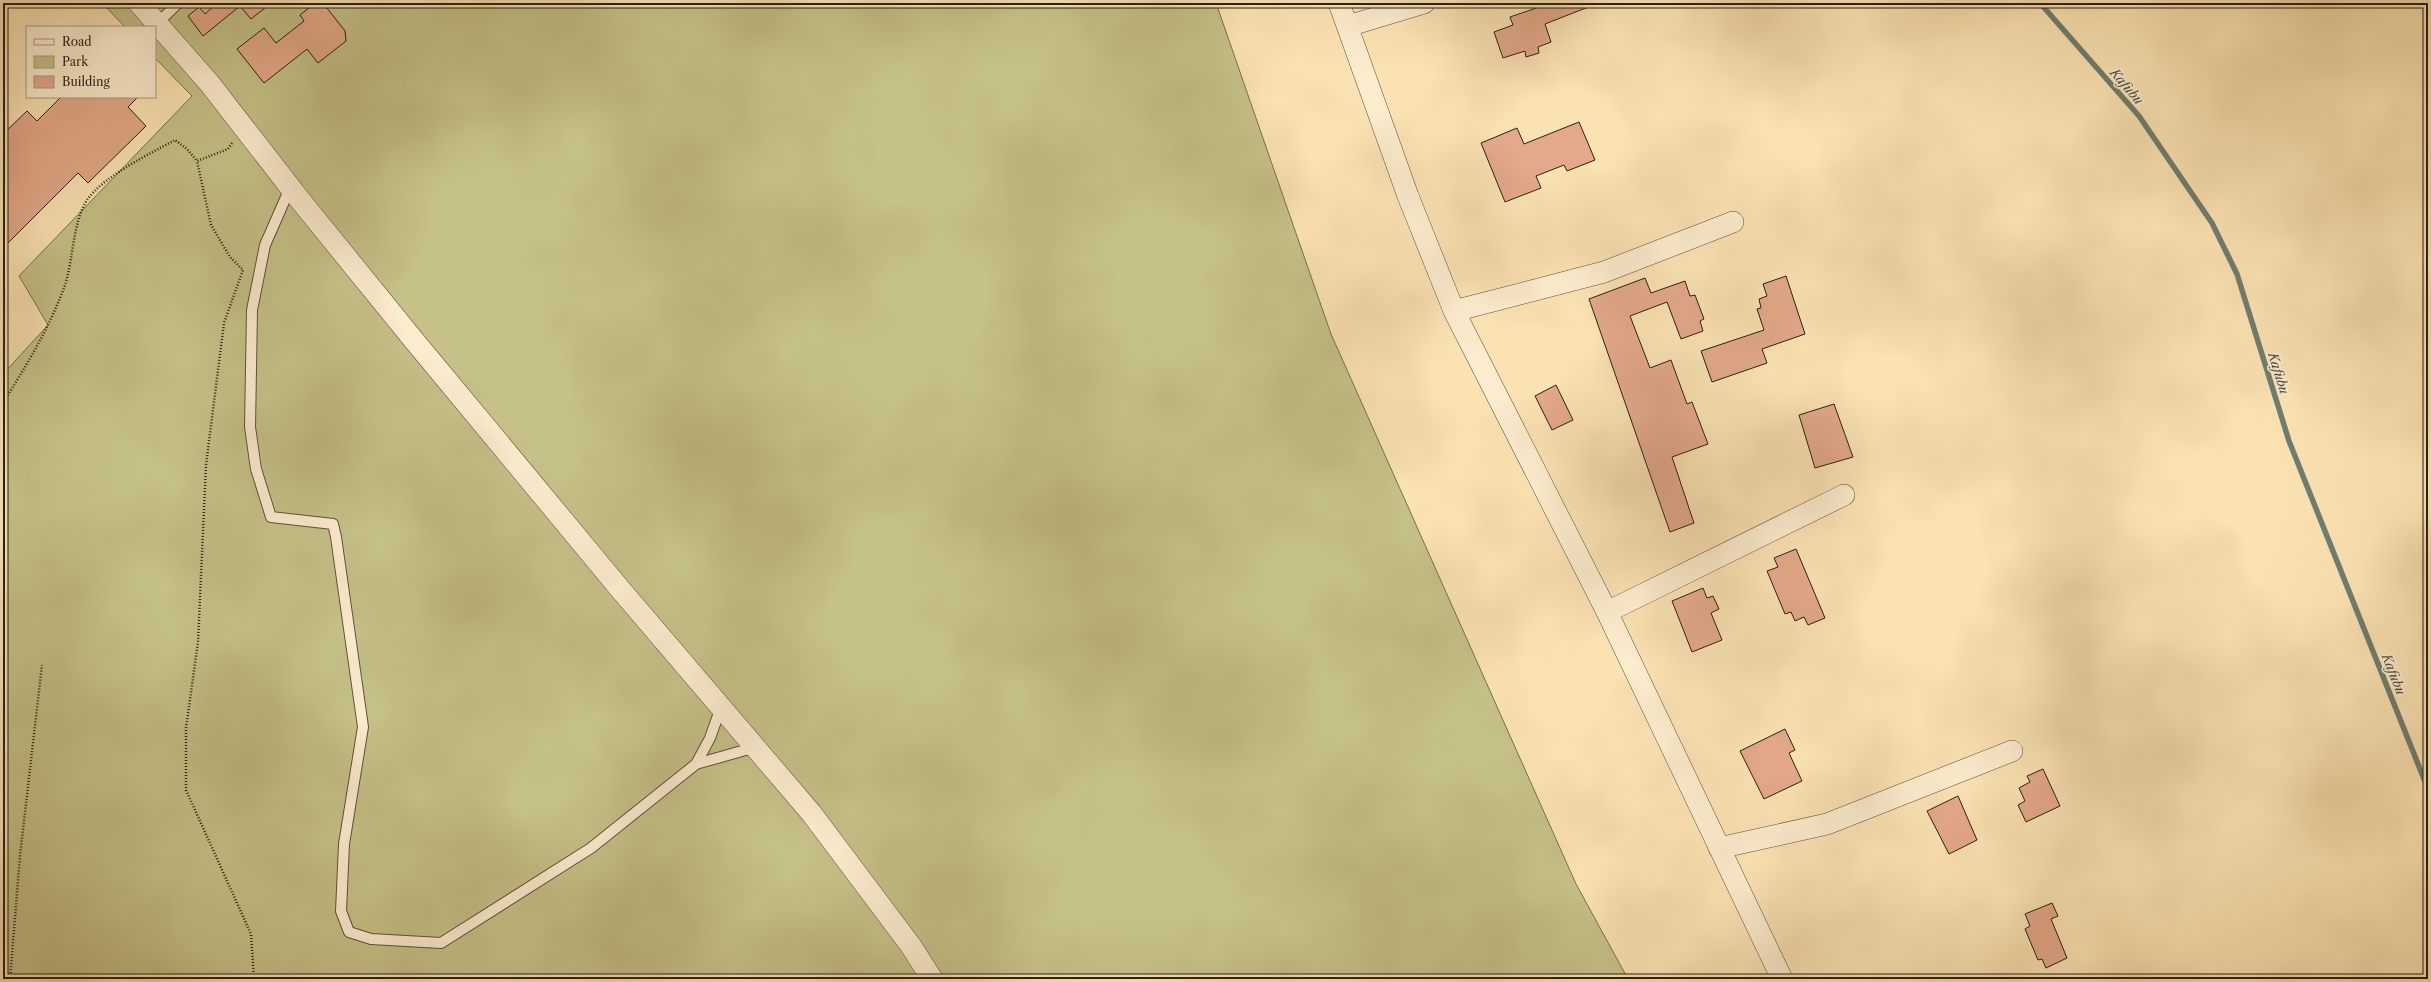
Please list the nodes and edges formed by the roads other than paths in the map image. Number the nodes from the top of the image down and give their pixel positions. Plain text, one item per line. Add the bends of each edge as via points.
1 (139, 3) edge
2 (178, 3) edge
3 (1339, 3) edge
4 (1424, 3) edge
5 (157, 24) junction
6 (1348, 26) junction
7 (290, 188) junction
8 (1733, 222) dead end
9 (1454, 311) junction
10 (1844, 495) dead end
11 (1607, 612) junction
12 (721, 707) junction
13 (756, 747) junction
14 (2012, 751) dead end
15 (696, 764) junction
16 (1719, 848) junction
17 (932, 979) edge
18 (1782, 979) edge

1 - 5 street
2 - 5 lane
3 - 6 street
4 - 6 street
5 - 7 street via 210,84
6 - 9 street via 1408,196
7 - 12 street
7 - 15 lane via 264,245 252,310 250,427 256,469 271,517 333,524 336,537 363,726 344,844 341,911 349,932 371,939 441,943 591,848
8 - 9 street via 1604,272
9 - 11 street
10 - 11 street
11 - 16 street
12 - 13 street
12 - 15 lane via 710,738
13 - 15 lane
13 - 17 street via 812,814 911,946
14 - 16 street via 1827,824
16 - 18 street

